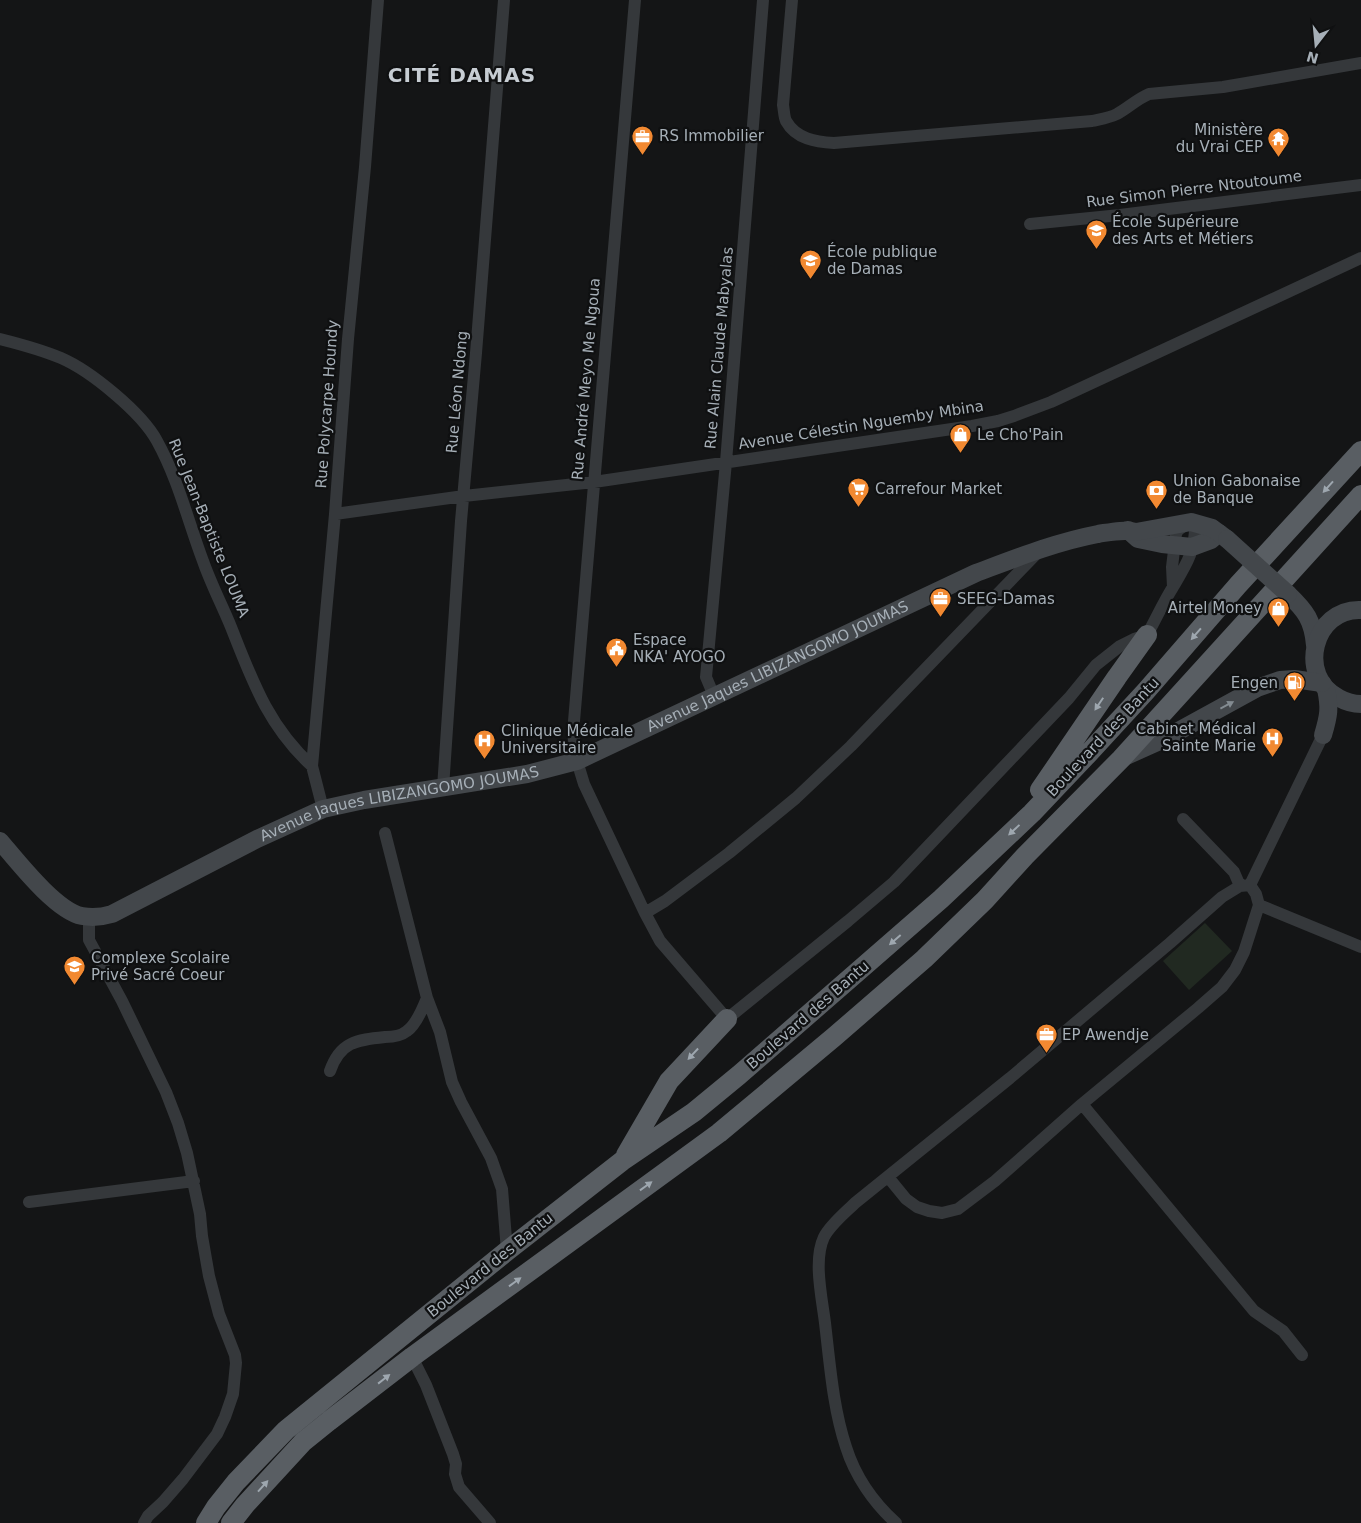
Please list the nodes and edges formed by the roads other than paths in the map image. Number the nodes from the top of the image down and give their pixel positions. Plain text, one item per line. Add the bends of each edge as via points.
1 (378, 0) edge
2 (504, 0) edge
3 (635, 0) edge
4 (763, 0) edge
5 (792, 0) edge
6 (1361, 63) edge
7 (1361, 185) edge
8 (1030, 224) dead end
9 (1361, 258) edge
10 (0, 339) edge
11 (1361, 451) edge
12 (726, 462) junction
13 (594, 482) junction
14 (1361, 495) edge
15 (464, 496) junction
16 (335, 514) junction
17 (1193, 522) junction
18 (1128, 530) junction
19 (1223, 536) junction
20 (1184, 546) junction
21 (1042, 548) junction
22 (1301, 607) junction
23 (1353, 611) edge
24 (1147, 635) junction
25 (1315, 645) junction
26 (1096, 665) junction
27 (1117, 677) junction
28 (1324, 686) junction
29 (714, 696) junction
30 (1359, 704) edge
31 (1323, 735) junction
32 (1121, 759) junction
33 (577, 761) junction
34 (312, 766) junction
35 (443, 788) junction
36 (323, 809) junction
37 (1032, 813) junction
38 (1183, 819) dead end
39 (385, 833) dead end
40 (0, 842) edge
41 (1245, 886) junction
42 (1260, 905) junction
43 (645, 913) junction
44 (88, 917) junction
45 (1361, 947) edge
46 (427, 998) junction
47 (727, 1019) junction
48 (330, 1071) dead end
49 (1082, 1104) junction
50 (622, 1161) junction
51 (888, 1177) junction
52 (194, 1181) junction
53 (29, 1202) dead end
54 (507, 1251) junction
55 (1302, 1355) dead end
56 (412, 1357) junction
57 (144, 1523) edge
58 (206, 1523) edge
59 (231, 1523) edge
60 (490, 1523) edge
61 (896, 1523) edge

1 - 16 street, Rue Polycarpe Houndy
2 - 15 street, Rue Léon Ndong
3 - 13 street, Rue André Meyo Me Ngoua
4 - 12 street, Rue Alain Claude Mabyalas
5 - 6 street via 783,105 786,120 796,133 813,142 834,143 1107,118 1149,94 1223,87
7 - 8 street, Rue Simon Pierre Ntoutoume
9 - 12 street, Avenue Célestin Nguemby Mbina via 1014,416 972,426
10 - 34 street, Rue Jean-Baptiste LOUMA via 74,364 93,376 146,424 178,485 202,559 254,685 284,736
11 -> 37 highway, Boulevard des Bantu
12 - 13 street, Avenue Célestin Nguemby Mbina
12 - 29 street, Rue Alain Claude Mabyalas via 706,677
13 - 15 street, Avenue Célestin Nguemby Mbina
13 - 33 street, Rue André Meyo Me Ngoua via 573,733
14 - 32 highway, Boulevard des Bantu
15 - 16 street, Avenue Célestin Nguemby Mbina
15 - 35 street, Rue Léon Ndong
16 - 34 street, Rue Polycarpe Houndy
17 - 18 main road, Avenue Jaques LIBIZANGOMO JOUMAS via 1136,532
17 - 19 main road
17 - 20 street via 1195,538
17 - 20 street via 1177,532
18 - 20 main road via 1138,539
18 - 21 main road, Avenue Jaques LIBIZANGOMO JOUMAS via 1086,536
19 - 20 main road
19 - 22 main road, bridge
20 - 24 street via 1172,567 1173,587
21 - 29 main road, Avenue Jaques LIBIZANGOMO JOUMAS via 968,577
21 - 43 street via 851,746 796,798 729,853
22 - 23 main road via 1326,614
22 - 25 main road via 1312,625
23 - 25 main road via 1326,625
24 - 26 street via 1120,646
24 - 27 highway
25 - 28 main road via 1315,668
26 - 27 street
26 - 47 street via 1069,698 894,882
27 -> 37 highway via 1035,798
28 - 30 main road via 1345,702
28 - 31 main road via 1329,716
32 -> 28 main road via 1257,688 1294,679
29 - 33 main road, Avenue Jaques LIBIZANGOMO JOUMAS
30 - 31 main road via 1344,711
31 - 41 street
56 -> 32 highway, Boulevard des Bantu via 719,1133 924,958 986,900
33 - 35 main road, Avenue Jaques LIBIZANGOMO JOUMAS via 528,774
33 - 43 street, Rue André Meyo Me Ngoua via 584,784
34 - 36 street, Rue Polycarpe Houndy
35 - 36 main road, Avenue Jaques LIBIZANGOMO JOUMAS
36 - 44 main road, Avenue Jaques LIBIZANGOMO JOUMAS via 257,839 112,914
37 -> 50 highway, Boulevard des Bantu via 911,926 739,1075 694,1112
38 - 41 street
39 - 46 street
40 - 44 main road, Avenue Jaques LIBIZANGOMO JOUMAS via 64,908
41 - 42 street via 1256,894
41 - 51 street via 1222,897 1010,1078
42 - 45 street
42 - 49 street via 1244,952 1222,987
43 - 47 street, Rue André Meyo Me Ngoua via 660,940
44 - 52 street via 89,940 166,1092
46 - 48 street via 407,1031 393,1037 349,1044 335,1058
46 - 54 street via 440,1032 452,1082 491,1158 502,1189
47 -> 50 highway via 669,1081
49 - 51 street via 995,1181 958,1209 942,1213 917,1207
49 - 55 street via 1254,1311 1283,1331
50 - 54 highway, Boulevard des Bantu
51 - 61 street via 855,1203 824,1236 820,1279 833,1389 846,1448 871,1496
52 - 53 street
52 - 57 street via 208,1276 235,1355 233,1394 217,1434
54 - 58 highway, Boulevard des Bantu via 286,1430 236,1482
59 -> 56 highway, Boulevard des Bantu via 303,1442
56 - 60 street via 454,1454 459,1487

